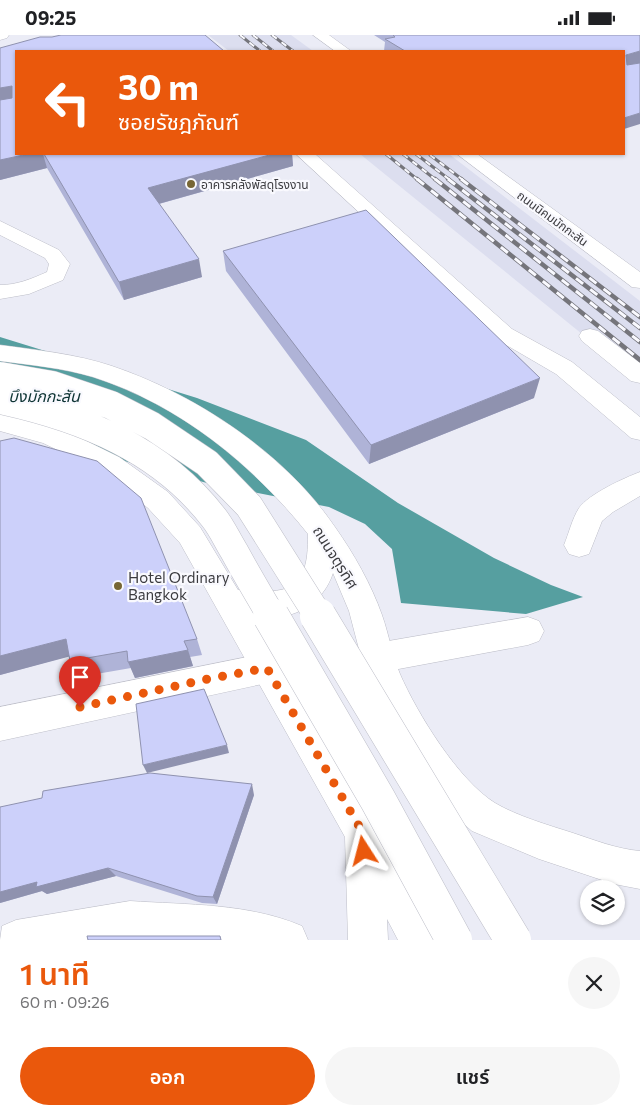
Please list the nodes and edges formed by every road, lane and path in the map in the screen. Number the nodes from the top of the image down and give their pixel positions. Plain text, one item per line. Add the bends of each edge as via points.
1 (303, 35) edge
2 (320, 35) edge
3 (325, 50) edge
4 (342, 50) edge
5 (306, 155) edge
6 (467, 155) edge
7 (490, 155) edge
8 (0, 227) edge
9 (640, 264) edge
10 (640, 282) edge
11 (0, 292) edge
12 (590, 336) dead end
13 (0, 353) edge
14 (640, 375) edge
15 (0, 376) edge
16 (0, 400) edge
17 (0, 422) edge
18 (640, 431) edge
19 (640, 483) edge
20 (322, 533) junction
21 (579, 545) dead end
22 (226, 596) junction
23 (528, 631) dead end
24 (377, 658) junction
25 (267, 668) junction
26 (0, 724) edge
27 (363, 833) junction
28 (640, 870) edge
29 (16, 940) edge
30 (288, 940) edge
31 (368, 940) edge
32 (420, 940) edge
33 (454, 940) edge
34 (513, 940) edge

1 - 3 main road
2 - 4 main road
5 - 18 main road via 478,312 504,333 564,367
6 - 10 main road, ถนนนิคมมักกะสัน
7 - 9 main road, ถนนนิคมมักกะสัน
8 - 11 main road via 52,253 60,264 56,276 33,287
12 - 14 main road
13 - 20 main road, ถนนจตุรทิศ via 102,372 154,391 196,414 256,458 304,507
15 - 34 main road, bridge via 52,385 111,405 152,426 207,463 249,505
16 - 33 main road, bridge via 43,408 95,427 144,453 181,482 215,519 378,800
17 - 22 main road via 51,435 110,464 158,500 190,535
19 - 21 main road via 603,503 590,515
20 - 22 main road via 321,564 312,586 294,601 270,605
20 - 24 main road, ถนนจตุรทิศ via 351,575 366,612
22 - 25 main road
23 - 24 main road
24 - 28 main road, ถนนจตุรทิศ via 421,746 444,779 479,814 544,844
25 - 26 main road
25 - 27 main road
27 - 31 main road
27 - 32 main road
29 - 30 main road via 130,921 237,929

